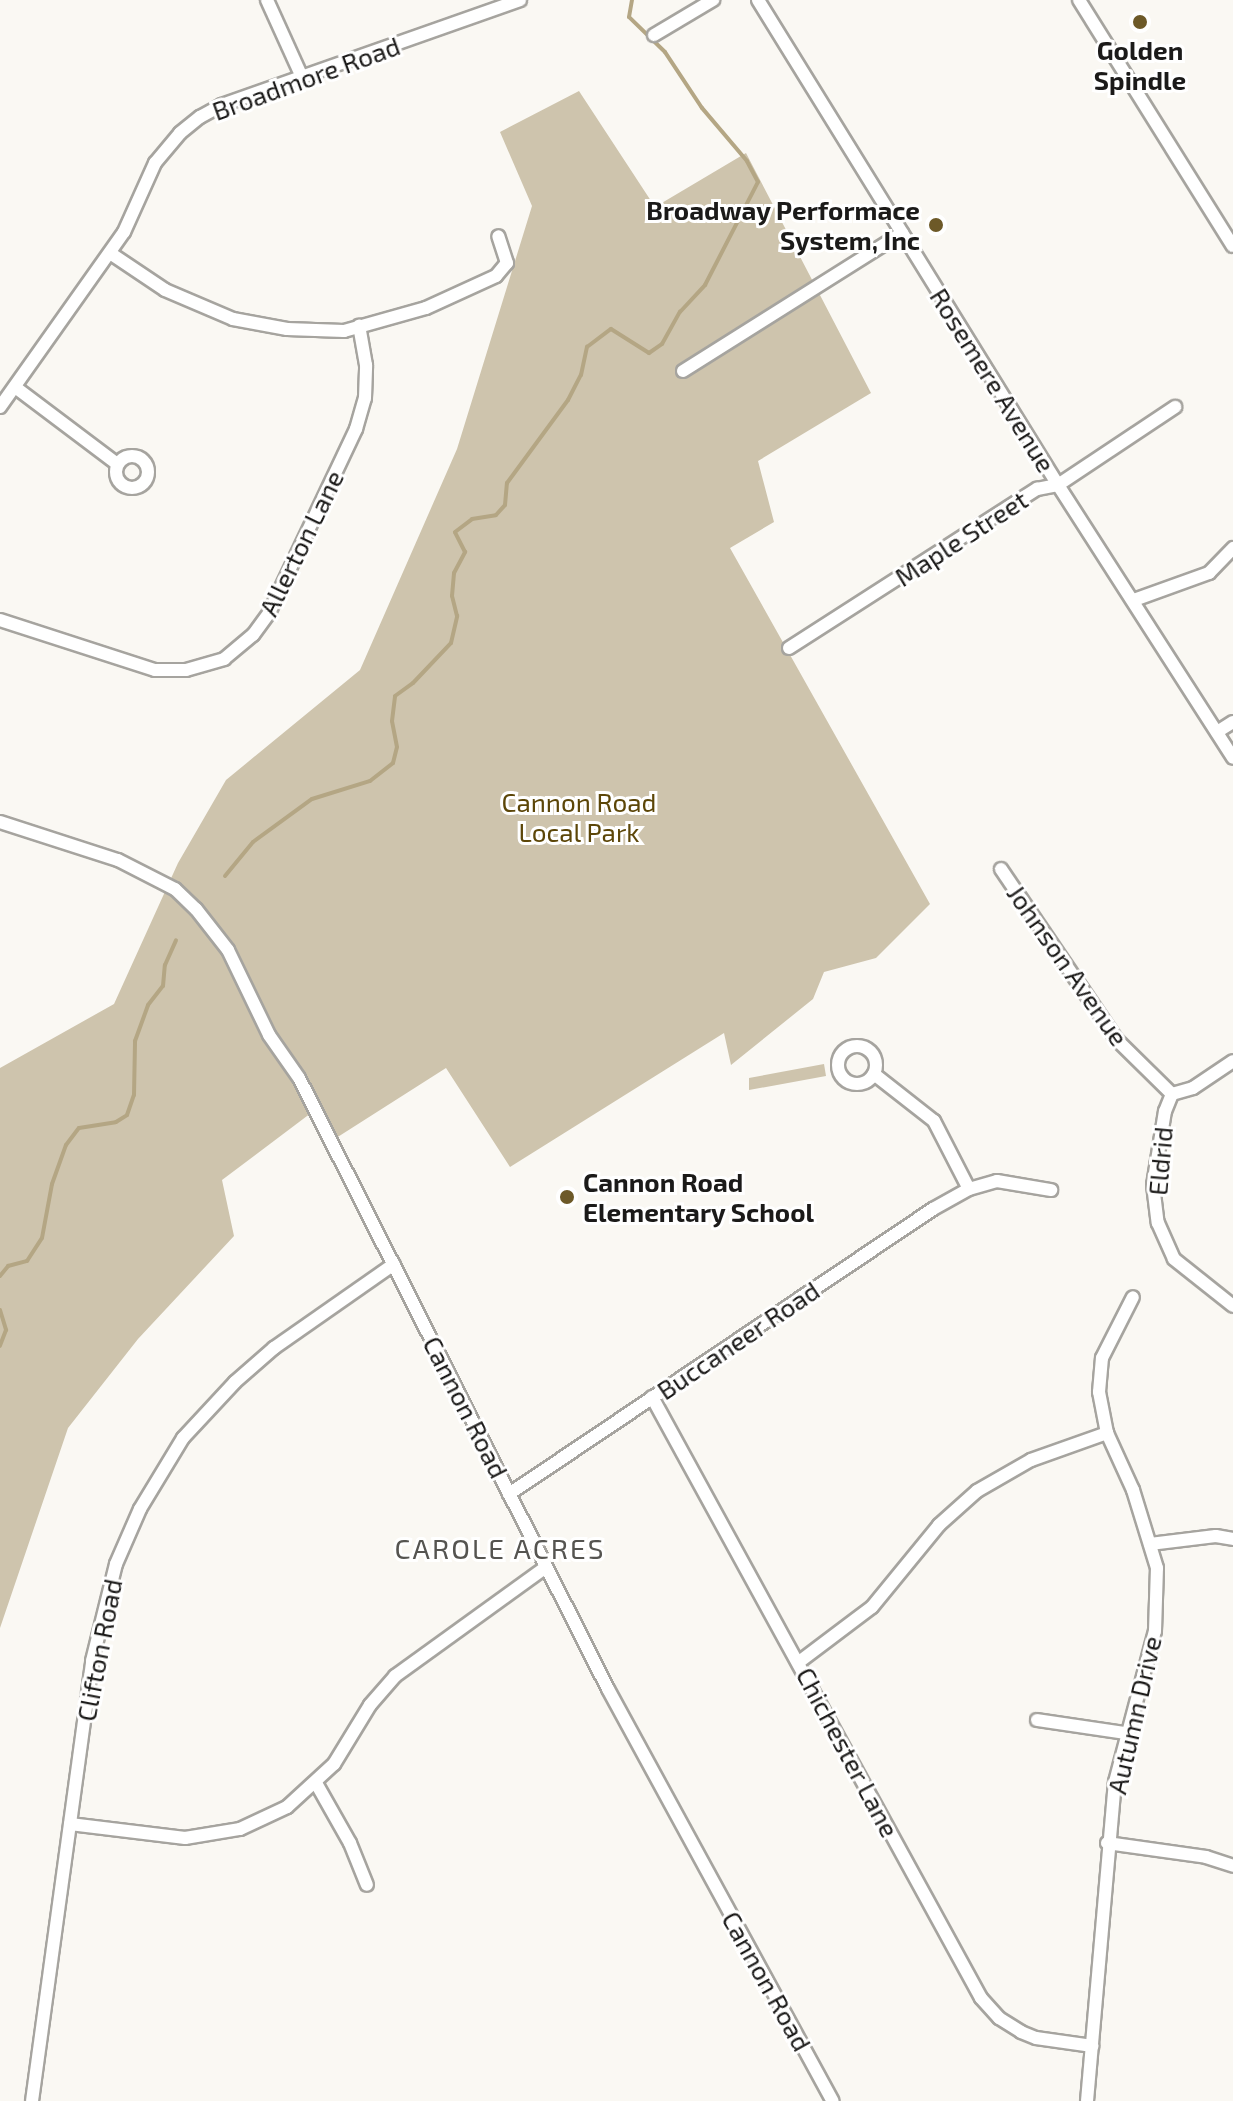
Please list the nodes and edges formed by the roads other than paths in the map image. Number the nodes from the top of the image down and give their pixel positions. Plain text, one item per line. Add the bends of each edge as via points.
1 (267, 0) edge
2 (520, 0) edge
3 (713, 0) edge
4 (758, 0) edge
5 (1079, 0) edge
6 (654, 35) dead end
7 (302, 77) junction
8 (902, 233) junction
9 (498, 236) dead end
10 (1233, 246) edge
11 (110, 253) junction
12 (359, 326) junction
13 (683, 371) dead end
14 (15, 387) junction
15 (0, 407) edge
16 (1175, 407) dead end
17 (117, 464) dead end
18 (1058, 485) junction
19 (1233, 548) edge
20 (1134, 600) junction
21 (0, 620) edge
22 (789, 648) dead end
23 (1233, 722) edge
24 (1217, 732) junction
25 (1233, 758) edge
26 (0, 822) edge
27 (1001, 869) dead end
28 (1233, 1061) edge
29 (874, 1074) dead end
30 (1172, 1094) junction
31 (969, 1189) junction
32 (1051, 1190) dead end
33 (394, 1264) junction
34 (1133, 1297) dead end
35 (1233, 1306) edge
36 (652, 1397) junction
37 (1107, 1433) junction
38 (509, 1494) junction
39 (1233, 1539) edge
40 (1150, 1544) junction
41 (546, 1567) junction
42 (799, 1662) junction
43 (1037, 1720) dead end
44 (1125, 1733) junction
45 (316, 1783) junction
46 (70, 1824) junction
47 (1107, 1843) junction
48 (1233, 1866) edge
49 (367, 1885) dead end
50 (1092, 2046) junction
51 (32, 2101) edge
52 (833, 2101) edge
53 (1087, 2101) edge

1 - 7 street
2 - 7 street, Broadmore Road
3 - 6 street
4 - 8 street, Rosemere Avenue
5 - 10 street
7 - 11 street, Broadmore Road via 222,105 180,133 155,163
8 - 13 street
8 - 18 street, Rosemere Avenue
9 - 12 street via 507,263 496,276 426,308
11 - 12 street via 165,290 233,319 287,329 344,331
11 - 14 street, Broadmore Road
12 - 21 street, Allerton Lane via 366,365 356,429 269,613 224,659 186,670 155,670
14 - 15 street, Broadmore Road
14 - 17 street
16 - 18 street, Maple Street
18 - 20 street, Rosemere Avenue
18 - 22 street, Maple Street via 1037,489
19 - 20 street via 1209,573
20 - 24 street, Rosemere Avenue
23 - 24 street
24 - 25 street, Rosemere Avenue
26 - 33 street, Cannon Road via 118,860 175,889 196,909 228,950
27 - 30 street, Johnson Avenue via 1116,1039
28 - 30 street via 1193,1088
29 - 31 street via 934,1121
30 - 35 street, Eldrid via 1153,1185 1158,1223 1165,1245 1184,1269
31 - 32 street via 997,1181
31 - 36 street, Buccaneer Road
33 - 38 street, Cannon Road
33 - 46 street, Clifton Road via 274,1348 235,1382 183,1438 161,1472 122,1550 103,1610
34 - 37 street, Autumn Drive via 1102,1358 1099,1392
36 - 38 street, Buccaneer Road
36 - 42 street, Chichester Lane
37 - 40 street, Autumn Drive
37 - 42 street via 1031,1460 977,1491 939,1525 872,1607
38 - 41 street, Cannon Road
39 - 40 street via 1216,1536
40 - 44 street, Autumn Drive via 1157,1568 1155,1631
41 - 45 street via 395,1676
41 - 52 street, Cannon Road
42 - 50 street, Chichester Lane via 981,1998 1021,2032
43 - 44 street
44 - 47 street, Autumn Drive
45 - 46 street via 287,1807 215,1836 185,1838
45 - 49 street
46 - 51 street, Clifton Road
47 - 48 street via 1206,1857
47 - 50 street, Autumn Drive
50 - 53 street, Autumn Drive

